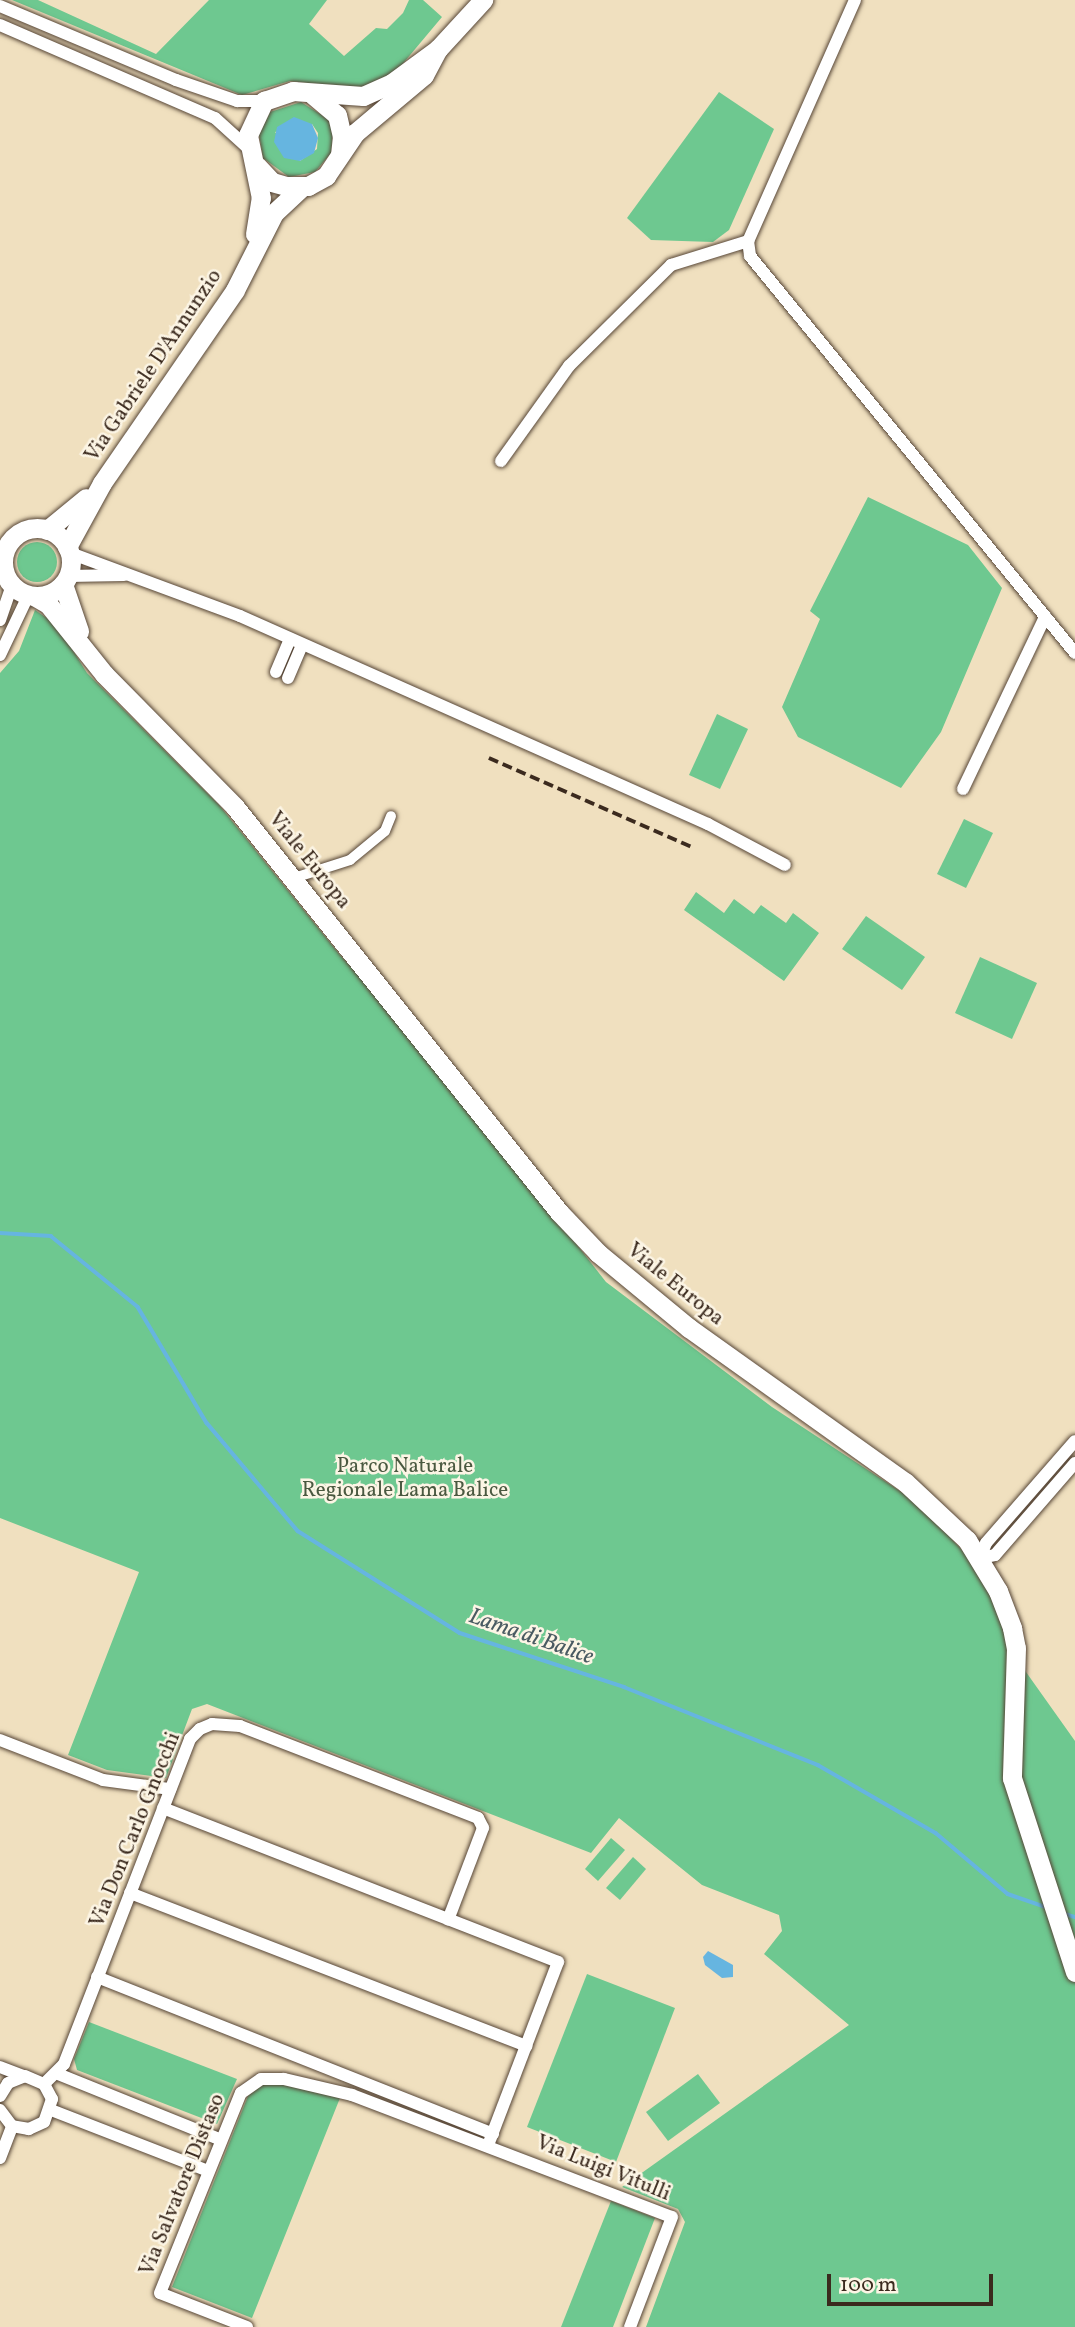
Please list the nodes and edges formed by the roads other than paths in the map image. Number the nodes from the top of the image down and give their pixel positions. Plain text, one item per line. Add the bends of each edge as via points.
1 (482, 0) edge
2 (855, 0) edge
3 (0, 6) edge
4 (0, 25) edge
5 (438, 49) junction
6 (312, 94) junction
7 (264, 101) junction
8 (253, 158) junction
9 (338, 158) junction
10 (302, 187) junction
11 (748, 241) junction
12 (243, 274) junction
13 (501, 461) dead end
14 (102, 483) junction
15 (47, 530) junction
16 (8, 532) edge
17 (69, 550) junction
18 (1, 556) edge
19 (142, 576) junction
20 (66, 580) junction
21 (25, 593) junction
22 (1045, 617) junction
23 (0, 620) edge
24 (290, 639) junction
25 (302, 645) junction
26 (1, 653) edge
27 (1075, 653) edge
28 (276, 672) dead end
29 (104, 674) junction
30 (288, 678) dead end
31 (963, 789) dead end
32 (391, 816) dead end
33 (785, 864) dead end
34 (294, 878) junction
35 (1075, 1441) edge
36 (1075, 1463) edge
37 (980, 1558) junction
38 (0, 1740) edge
39 (170, 1789) junction
40 (163, 1808) junction
41 (130, 1893) junction
42 (448, 1920) junction
43 (1075, 1972) edge
44 (97, 1976) junction
45 (527, 2046) junction
46 (0, 2067) edge
47 (58, 2074) junction
48 (25, 2077) junction
49 (4, 2081) edge
50 (44, 2084) junction
51 (0, 2096) edge
52 (0, 2109) edge
53 (51, 2110) junction
54 (12, 2126) junction
55 (491, 2139) junction
56 (221, 2140) junction
57 (0, 2158) edge
58 (208, 2171) junction
59 (247, 2327) edge
60 (630, 2327) edge

1 - 5 main road
2 - 11 street
3 - 7 street via 237,102
4 - 8 street via 169,96 230,127
5 - 6 main road via 378,91 349,97
5 - 9 main road via 424,75 364,124
6 - 7 main road via 293,91
6 - 9 main road via 330,106 341,126
7 - 8 main road via 251,120
8 - 10 main road via 272,181
8 - 12 main road via 259,221
9 - 10 main road via 326,176
10 - 12 main road via 274,213
11 - 13 street via 671,265 569,366
11 - 22 street via 750,256 761,273
12 - 14 main road, Via Gabriele D'Annunzio
14 - 15 main road, Via Gabriele D'Annunzio
14 - 17 main road, Via Gabriele D'Annunzio
15 - 16 main road
15 - 17 main road
16 - 18 main road
17 - 19 street
17 - 20 main road
18 - 21 main road
19 - 20 street
19 - 24 street
20 - 21 main road via 45,596
20 - 29 main road, Viale Europa via 82,639
21 - 23 street
21 - 26 street
21 - 29 main road, Viale Europa via 48,604
22 - 27 street
22 - 31 street
24 - 25 street
24 - 28 street
25 - 30 street
25 - 33 street via 708,824
29 - 34 main road, Viale Europa via 220,790
32 - 34 street via 385,831 350,860
34 - 37 main road, Viale Europa via 559,1212 598,1253 689,1328 934,1505
35 - 37 street via 986,1543
36 - 37 street via 995,1555
37 - 43 main road, Viale Europa via 999,1591 1014,1638 1012,1779
38 - 39 street via 103,1780
39 - 40 street, Via Don Carlo Gnocchi
39 - 42 street, Via Don Carlo Gnocchi via 190,1740 200,1728 229,1723 478,1818 483,1828
40 - 41 street, Via Don Carlo Gnocchi
40 - 42 street
41 - 44 street, Via Don Carlo Gnocchi
41 - 45 street
42 - 45 street via 558,1962
44 - 47 street, Via Don Carlo Gnocchi
44 - 55 street
45 - 55 street
46 - 48 street
47 - 50 street
47 - 56 street
48 - 49 street
48 - 50 street
49 - 51 street
50 - 53 street
52 - 54 street
53 - 54 street via 37,2127
53 - 58 street
54 - 57 street
55 - 56 street, Via Salvatore Distaso via 352,2095 261,2078 241,2093
55 - 60 street, Via Luigi Vitulli via 672,2217
56 - 58 street, Via Salvatore Distaso
58 - 59 street, Via Salvatore Distaso via 160,2293

